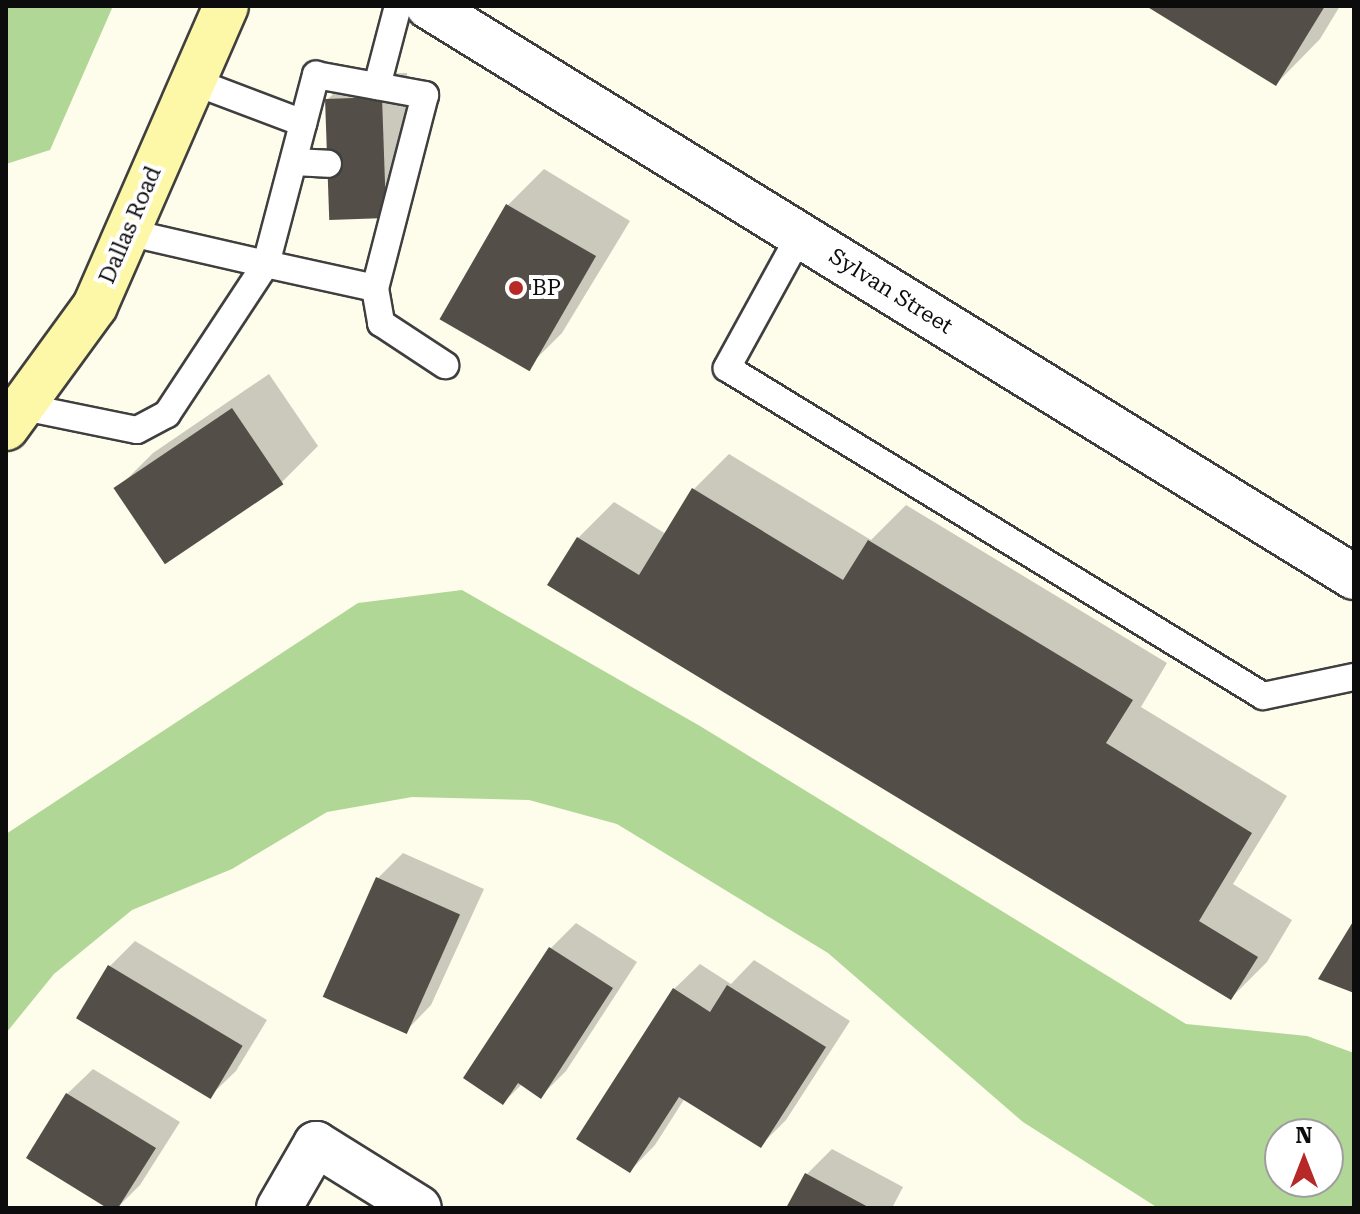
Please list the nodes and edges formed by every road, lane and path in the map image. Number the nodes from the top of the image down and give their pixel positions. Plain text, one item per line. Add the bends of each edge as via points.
1 (226, 6) edge
2 (398, 6) edge
3 (428, 6) edge
4 (192, 81) junction
5 (377, 86) junction
6 (303, 123) junction
7 (294, 162) junction
8 (328, 164) dead end
9 (126, 232) junction
10 (800, 235) junction
11 (266, 264) junction
12 (375, 288) junction
13 (445, 365) dead end
14 (15, 417) edge
15 (1354, 577) edge
16 (1354, 677) edge
17 (279, 1208) edge
18 (419, 1208) edge

1 - 4 street, Dallas Road
2 - 5 lane
3 - 10 street, Sylvan Street
4 - 6 lane
4 - 9 street, Dallas Road
5 - 6 lane via 316,75
5 - 12 lane via 425,95 395,170
6 - 7 lane
7 - 8 lane
7 - 11 lane
9 - 11 lane
9 - 14 street, Dallas Road via 95,306
10 - 15 street, Sylvan Street
10 - 16 lane via 727,368 1263,696
11 - 12 lane
11 - 14 lane via 167,414 137,430
12 - 13 lane via 381,323
17 - 18 street via 316,1144

